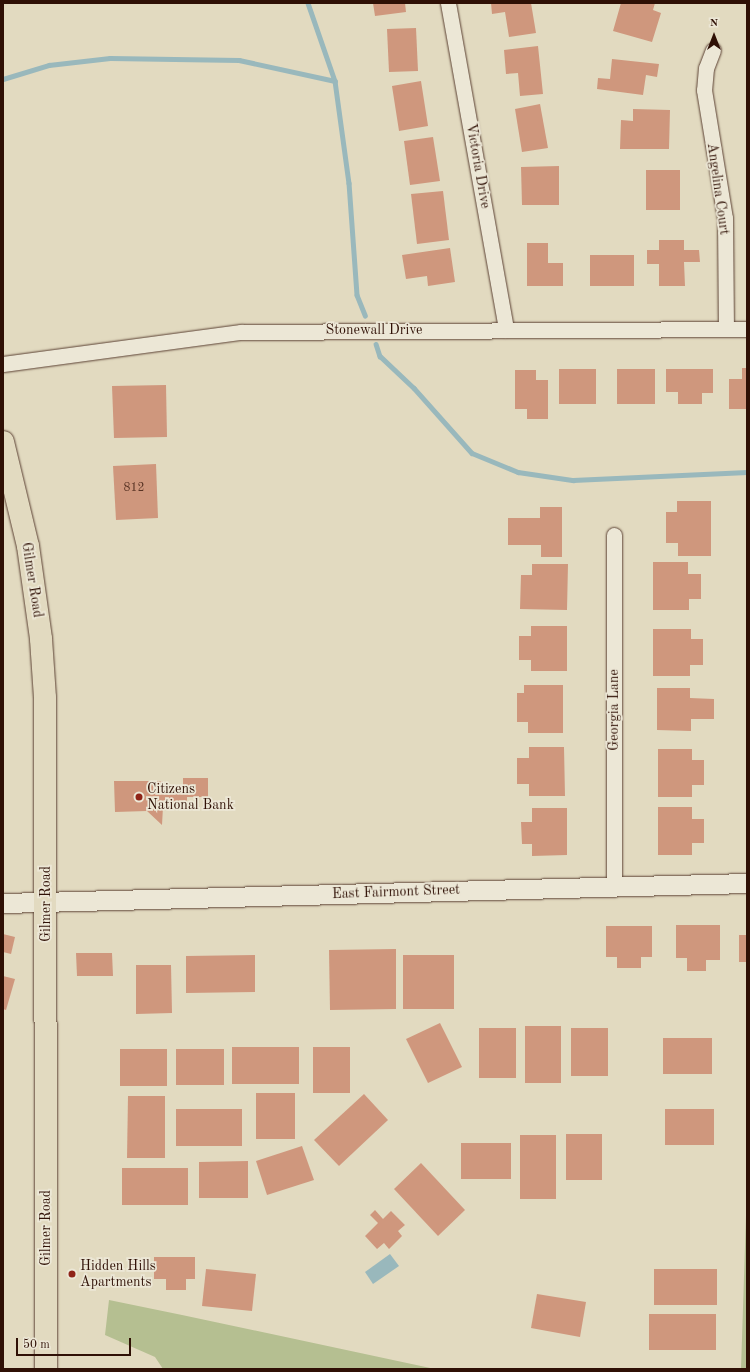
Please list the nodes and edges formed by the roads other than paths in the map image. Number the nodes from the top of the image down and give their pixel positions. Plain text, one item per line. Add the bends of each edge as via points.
1 (448, 3) edge
2 (712, 50) dead end
3 (726, 329) junction
4 (747, 329) edge
5 (506, 330) junction
6 (3, 364) edge
7 (3, 442) edge
8 (614, 535) dead end
9 (747, 883) edge
10 (614, 886) junction
11 (46, 901) junction
12 (3, 903) edge
13 (46, 1369) edge

1 - 5 street, Victoria Drive
2 - 3 street, Angelina Court via 706,68 704,90 725,218
3 - 4 street, Stonewall Drive
3 - 5 street, Stonewall Drive
5 - 6 street, Stonewall Drive via 241,332
7 - 11 main road, Gilmer Road via 28,546 41,639 45,698
8 - 10 street, Georgia Lane
9 - 10 street, East Fairmont Street
10 - 11 street, East Fairmont Street
11 - 12 street, East Fairmont Street
11 - 13 main road, Gilmer Road

